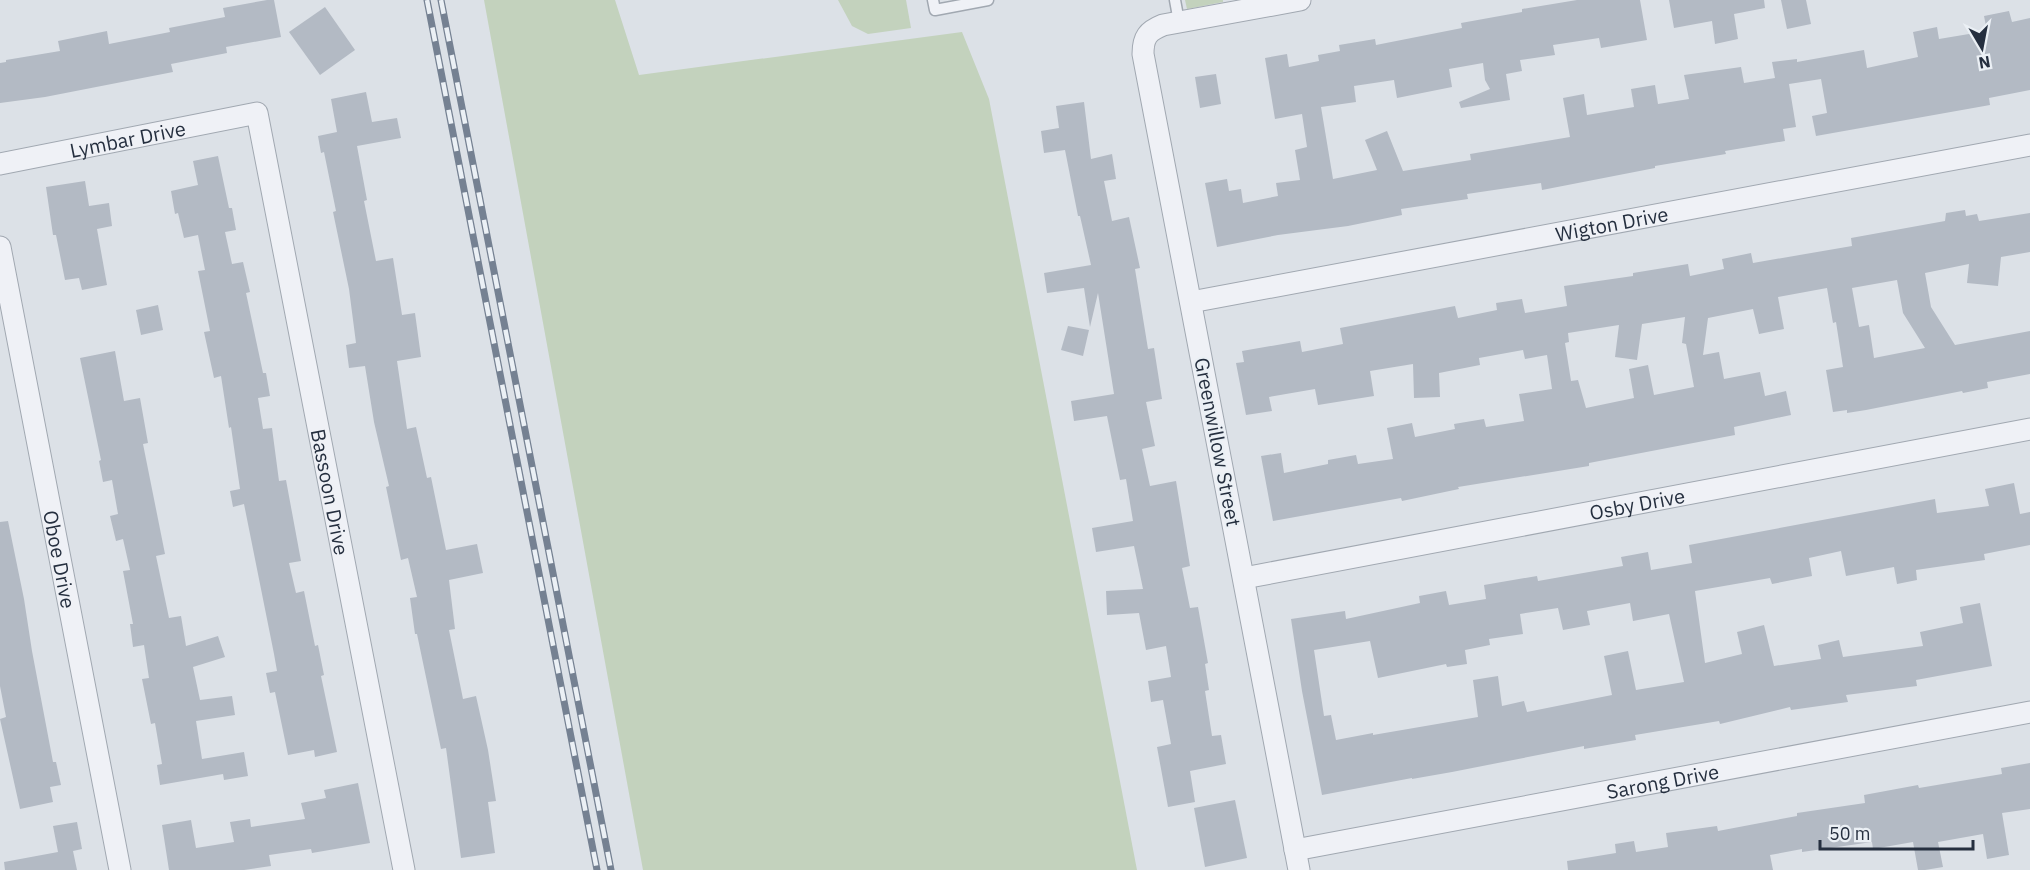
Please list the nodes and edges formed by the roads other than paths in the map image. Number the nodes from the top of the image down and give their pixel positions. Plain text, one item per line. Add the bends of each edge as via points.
1 (933, 0) edge
2 (988, 0) edge
3 (1175, 0) edge
4 (1300, 0) edge
5 (1234, 6) edge
6 (1171, 23) junction
7 (257, 113) joint
8 (2030, 145) edge
9 (0, 164) edge
10 (0, 247) edge
11 (1191, 302) junction
12 (2030, 429) edge
13 (1244, 578) junction
14 (2030, 712) edge
15 (1297, 860) edge
16 (120, 870) edge
17 (404, 870) edge

1 - 2 lane via 935,10
3 - 6 lane
4 - 5 street
5 - 6 street
6 - 11 street, Greenwillow Street via 1153,29 1145,37 1143,54
7 - 9 street, Lymbar Drive
7 - 17 street, Bassoon Drive
8 - 11 street, Wigton Drive
10 - 16 street, Oboe Drive
11 - 13 street, Greenwillow Street
12 - 13 street, Osby Drive
13 - 15 street, Greenwillow Street
14 - 15 street, Sarong Drive

